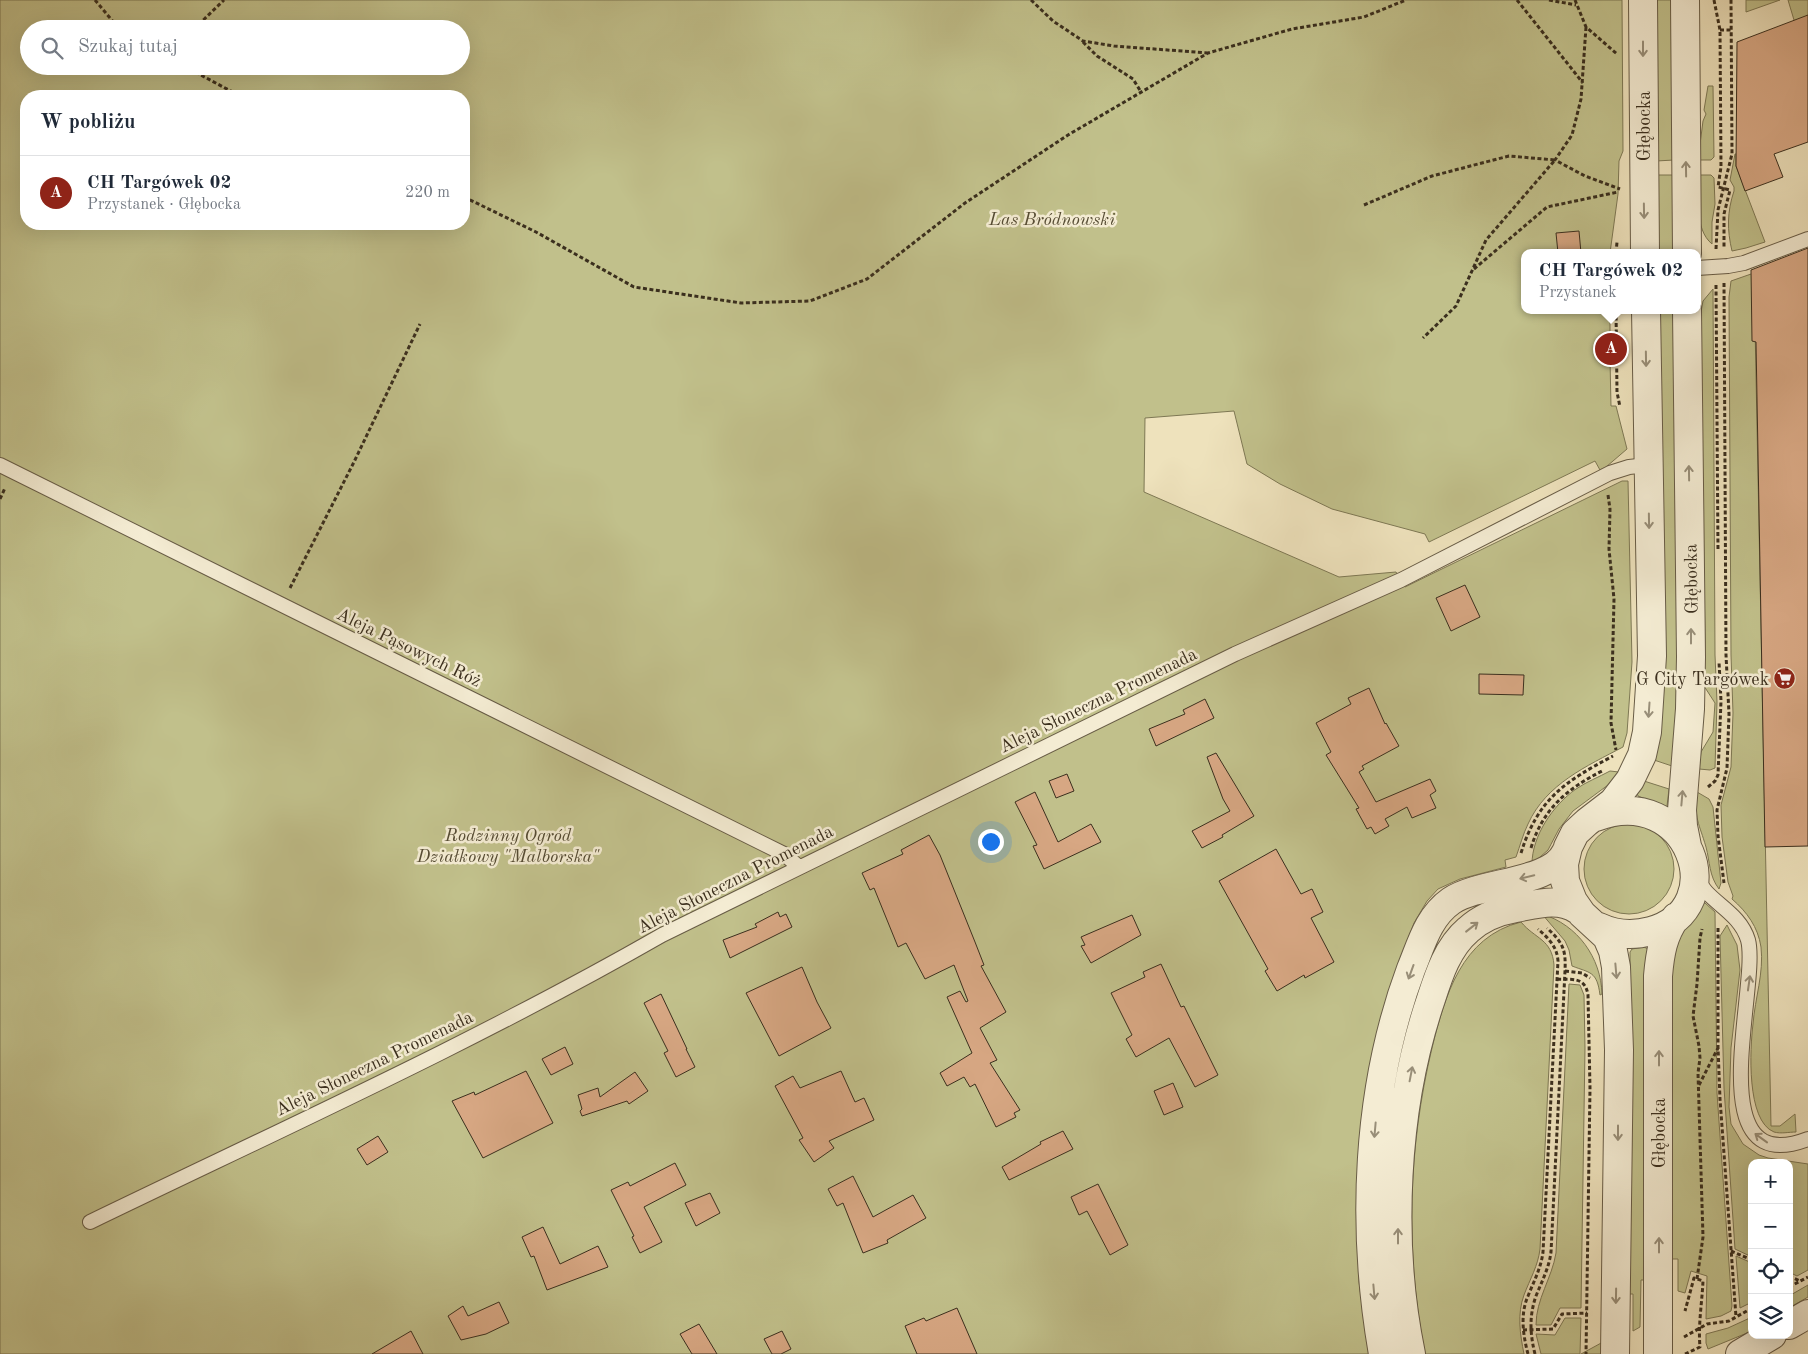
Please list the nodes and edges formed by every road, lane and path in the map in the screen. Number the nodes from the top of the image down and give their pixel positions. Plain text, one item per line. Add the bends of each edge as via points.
1 (95, 0) edge
2 (224, 0) edge
3 (1031, 0) edge
4 (1406, 0) edge
5 (1517, 0) edge
6 (1549, 0) edge
7 (1575, 0) edge
8 (1643, 0) edge
9 (1685, 0) edge
10 (1714, 0) edge
11 (1731, 0) edge
12 (1576, 5) junction
13 (112, 20) edge
14 (203, 20) edge
15 (1586, 27) junction
16 (1720, 30) junction
17 (1731, 30) junction
18 (1083, 41) junction
19 (1208, 53) junction
20 (1618, 55) dead end
21 (201, 75) edge
22 (1583, 83) junction
23 (229, 90) edge
24 (1141, 92) junction
25 (1555, 160) junction
26 (1724, 188) junction
27 (470, 199) edge
28 (1364, 205) dead end
29 (1808, 239) edge
30 (1716, 247) dead end
31 (1645, 249) edge
32 (1687, 249) edge
33 (1724, 250) dead end
34 (1701, 268) edge
35 (1474, 270) junction
36 (1724, 283) dead end
37 (1646, 314) edge
38 (1687, 314) edge
39 (420, 324) dead end
40 (1423, 338) dead end
41 (0, 465) edge
42 (1648, 465) junction
43 (1600, 478) junction
44 (281, 604) junction
45 (1617, 755) dead end
46 (1609, 767) dead end
47 (1595, 817) junction
48 (1566, 852) junction
49 (1691, 857) junction
50 (799, 867) junction
51 (1530, 877) junction
52 (1724, 886) dead end
53 (1530, 906) junction
54 (1578, 910) junction
55 (1676, 917) junction
56 (1703, 924) dead end
57 (1719, 925) dead end
58 (1598, 927) junction
59 (1557, 979) junction
60 (1565, 980) junction
61 (1718, 1047) junction
62 (1699, 1086) junction
63 (1808, 1140) edge
64 (90, 1222) dead end
65 (1731, 1251) junction
66 (1748, 1258) edge
67 (1808, 1277) edge
68 (1793, 1278) edge
69 (1697, 1279) junction
70 (1800, 1281) junction
71 (1793, 1285) edge
72 (1687, 1302) dead end
73 (1748, 1310) edge
74 (1586, 1313) junction
75 (1595, 1313) dead end
76 (1808, 1314) edge
77 (1736, 1317) junction
78 (1793, 1323) edge
79 (1698, 1329) junction
80 (1523, 1330) junction
81 (1530, 1330) junction
82 (1682, 1338) dead end
83 (1765, 1339) edge
84 (1615, 1345) edge
85 (1586, 1352) edge
86 (1383, 1354) edge
87 (1411, 1354) edge
88 (1528, 1354) edge
89 (1535, 1354) edge
90 (1658, 1354) edge
91 (1685, 1354) edge
92 (1740, 1354) edge

1 - 13 path
2 - 14 path
3 - 18 path via 1053,21
4 - 19 path via 1364,16 1292,30
5 - 22 path
6 - 12 path
7 - 12 path
8 -> 31 street, Głębocka
32 -> 9 street
10 - 16 path
11 - 17 path
12 - 15 path
15 - 20 path
15 - 22 path
16 - 17 path
16 - 26 path via 1721,168 1718,187
17 - 26 path via 1732,154
18 - 19 path
18 - 24 path via 1097,56 1133,79
19 - 24 path
21 - 23 path
22 - 25 path via 1572,134
24 - 27 path via 1068,135 965,203 867,279 810,300 741,303 634,287
25 - 28 path via 1509,156 1432,176
25 - 35 path via 1486,240
25 - 35 path via 1625,191 1546,207
26 - 30 path via 1717,216
26 - 33 path via 1730,190 1724,214
29 - 34 lane via 1744,262
35 - 40 path via 1456,306
36 - 52 path via 1729,714 1727,768 1717,810
37 -> 42 street, Głębocka
49 -> 38 street, Głębocka via 1682,826 1692,657
39 - 44 path
41 - 44 lane, Aleja Pąsowych Róż
42 - 43 lane, Aleja Słoneczna Promenada via 1624,468
42 -> 47 street, Głębocka via 1652,656 1647,732 1642,755 1630,780 1620,795
43 - 45 path via 1609,504 1614,598 1611,723
43 - 50 lane, Aleja Słoneczna Promenada via 1402,580 1235,654
44 - 50 lane, Aleja Pąsowych Róż via 784,854
46 - 51 path via 1568,791 1546,815 1531,846 1528,860
47 - 48 street, Głębocka via 1575,833
47 - 49 street, Głębocka via 1621,810 1647,814 1679,833
48 - 51 street via 1555,866
48 - 54 street, Głębocka via 1565,881
49 - 55 street, Głębocka via 1694,885 1684,909
63 -> 49 lane via 1789,1146 1769,1144 1754,1133 1749,1124 1743,1104 1741,1064 1750,973 1749,945 1738,921 1698,880
50 - 64 lane, Aleja Słoneczna Promenada via 662,935 446,1050
51 -> 86 street via 1477,890 1450,902 1430,923 1405,987 1384,1070 1372,1169 1374,1291
53 - 54 street via 1564,903
53 - 59 path via 1531,922 1556,950
53 - 60 path via 1564,948
87 -> 53 street via 1399,1269 1399,1192 1406,1108 1425,1016 1440,971 1458,940 1493,915
54 - 58 street, Głębocka
55 - 58 street, Głębocka via 1662,927 1642,933 1620,934
90 -> 55 street, Głębocka, bridge via 1658,976 1663,942
56 - 62 path via 1693,1019 1699,1046
57 - 61 path
58 -> 84 street, Głębocka via 1611,945 1617,985
59 - 60 path
59 - 80 path via 1544,1252 1527,1297
60 - 74 path via 1583,983 1588,995 1590,1088
60 - 81 path via 1551,1252 1534,1304
61 - 62 path
61 - 65 path
62 - 69 path via 1703,1236
65 - 66 path
65 - 77 path
67 - 70 path
68 - 70 path
69 - 72 path via 1694,1278
69 - 79 path via 1703,1281
70 - 71 path
73 - 77 path
74 - 75 path
74 - 81 path via 1562,1314 1552,1329
74 - 85 path
76 - 78 street
77 - 79 path
79 - 82 path
79 - 91 path via 1700,1347
80 - 81 path
80 - 88 path
81 - 89 path
83 - 92 street

